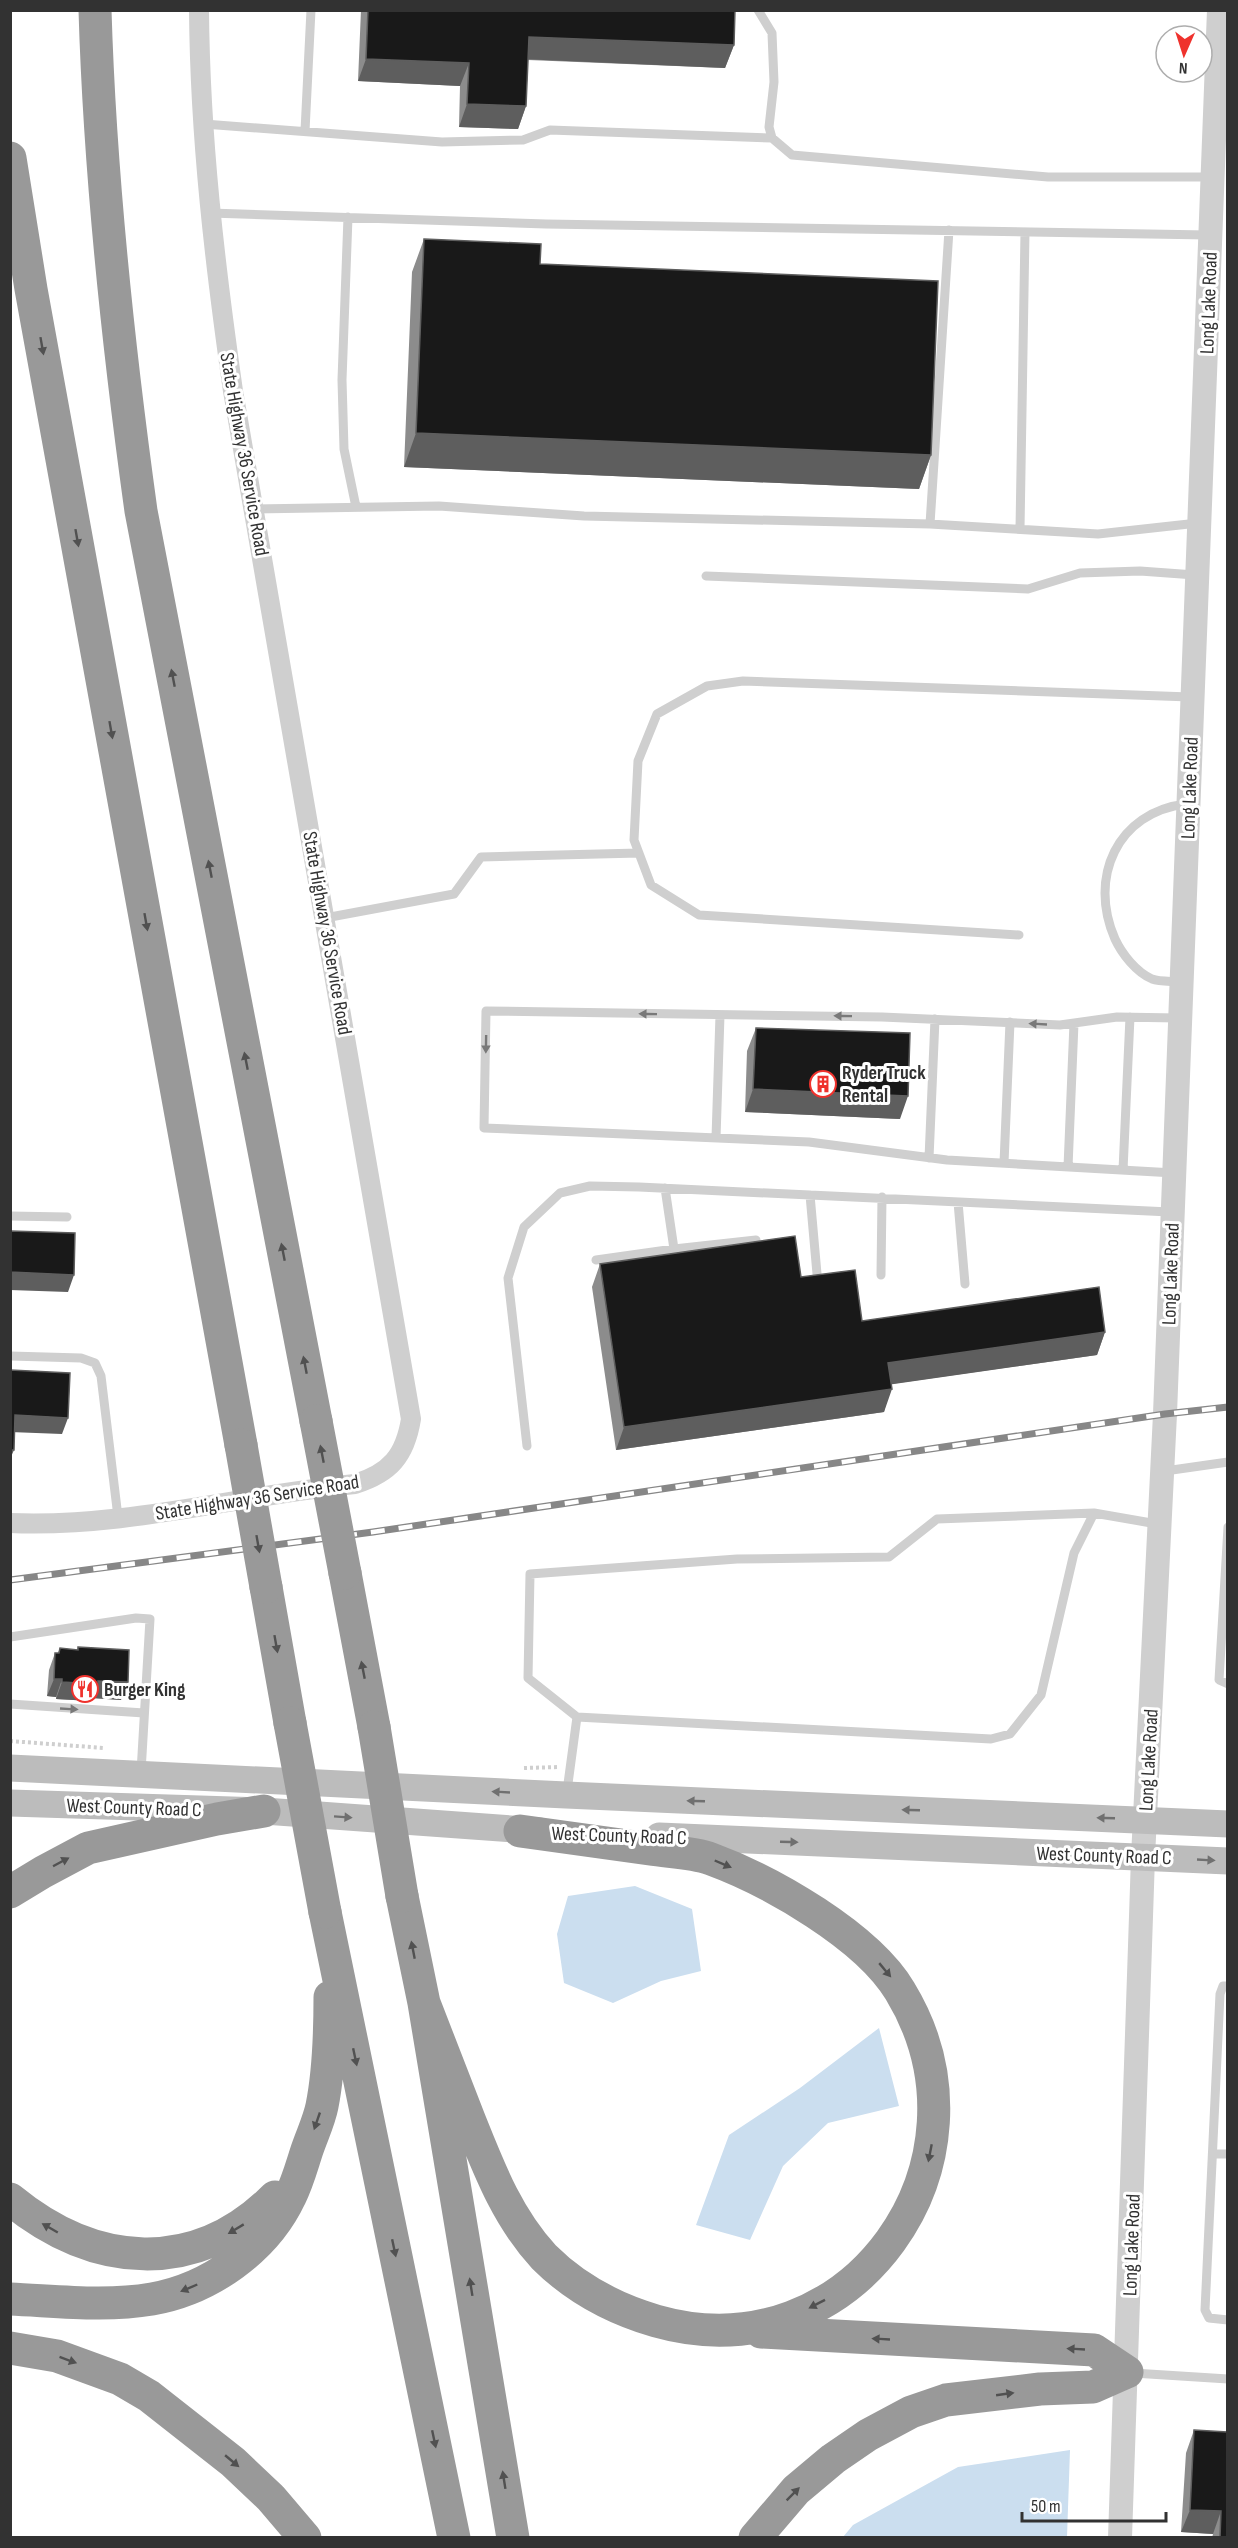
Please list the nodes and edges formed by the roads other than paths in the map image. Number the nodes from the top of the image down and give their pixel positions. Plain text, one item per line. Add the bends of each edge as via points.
1 (95, 10) edge
2 (199, 10) edge
3 (311, 10) edge
4 (758, 10) edge
5 (1219, 10) edge
6 (202, 124) junction
7 (305, 130) junction
8 (772, 138) junction
9 (10, 158) edge
10 (1213, 177) junction
11 (10, 193) edge
12 (210, 213) junction
13 (348, 217) junction
14 (949, 230) junction
15 (1025, 232) junction
16 (1210, 236) junction
17 (31, 289) junction
18 (356, 507) junction
19 (254, 509) junction
20 (1199, 523) junction
21 (930, 524) junction
22 (1020, 529) junction
23 (1197, 575) junction
24 (706, 576) dead end
25 (1193, 697) junction
26 (1188, 804) junction
27 (639, 853) junction
28 (325, 918) junction
29 (1019, 935) dead end
30 (1182, 982) junction
31 (720, 1015) junction
32 (1130, 1017) junction
33 (1180, 1018) junction
34 (935, 1019) junction
35 (1010, 1023) junction
36 (1074, 1023) junction
37 (716, 1138) junction
38 (929, 1158) junction
39 (1004, 1163) junction
40 (1068, 1167) junction
41 (1123, 1170) junction
42 (1174, 1173) junction
43 (666, 1188) junction
44 (810, 1195) junction
45 (882, 1197) junction
46 (958, 1202) junction
47 (1173, 1212) junction
48 (10, 1216) edge
49 (67, 1217) dead end
50 (756, 1240) edge
51 (674, 1249) junction
52 (596, 1260) dead end
53 (881, 1275) dead end
54 (965, 1284) dead end
55 (818, 1285) edge
56 (10, 1356) edge
57 (527, 1446) dead end
58 (1227, 1461) edge
59 (1162, 1471) junction
60 (1094, 1513) junction
61 (118, 1517) junction
62 (10, 1523) edge
63 (1160, 1524) junction
64 (1227, 1527) edge
65 (10, 1637) edge
66 (1227, 1684) edge
67 (10, 1704) edge
68 (144, 1713) junction
69 (577, 1718) junction
70 (10, 1768) edge
71 (141, 1775) junction
72 (566, 1795) junction
73 (13, 1804) edge
74 (264, 1811) junction
75 (1145, 1820) junction
76 (1227, 1824) edge
77 (520, 1831) junction
78 (1143, 1857) junction
79 (1227, 1861) edge
80 (10, 1892) edge
81 (328, 1925) junction
82 (1227, 1986) edge
83 (424, 2004) junction
84 (1213, 2154) junction
85 (1227, 2154) edge
86 (305, 2157) junction
87 (10, 2199) edge
88 (10, 2300) edge
89 (1227, 2320) edge
90 (712, 2330) junction
91 (10, 2348) edge
92 (1127, 2372) junction
93 (1227, 2379) edge
94 (305, 2538) edge
95 (454, 2538) edge
96 (513, 2538) edge
97 (755, 2538) edge
98 (1120, 2538) edge

83 -> 1 highway, bridge via 141,511 121,369 107,226
2 - 6 street, State Highway 36 Service Road
3 - 7 lane
4 - 8 lane via 772,33
5 - 10 street, Long Lake Road
6 - 7 lane
6 - 12 street, State Highway 36 Service Road
7 - 8 lane via 442,142 523,140 550,130
8 - 10 lane via 792,155 1048,177
9 - 17 highway
10 - 16 street, Long Lake Road
11 - 17 highway
12 - 13 lane
12 - 19 street, State Highway 36 Service Road via 231,380
13 - 14 lane
13 - 18 lane via 342,392 344,449
14 - 15 lane
14 - 21 lane
15 - 16 lane
15 - 22 lane
16 - 20 street, Long Lake Road
17 -> 81 highway, bridge
18 - 19 lane
18 - 21 lane via 439,506 584,516
19 - 28 street, State Highway 36 Service Road
20 - 22 lane via 1098,534
20 - 23 street, Long Lake Road
21 - 22 lane
23 - 24 lane via 1140,571 1080,573 1028,589
23 - 25 street, Long Lake Road
25 - 26 street, Long Lake Road
25 - 27 lane via 743,681 707,686 657,714 649,733 638,761 634,840
26 - 30 street, Long Lake Road
26 - 30 lane via 1152,812 1114,848 1106,875 1104,904 1119,948 1137,968 1153,979
27 - 28 lane via 481,857 454,894
27 - 29 lane via 651,885 699,915
28 - 61 street, State Highway 36 Service Road via 409,1401 408,1437 387,1468 354,1484
30 - 33 street, Long Lake Road
34 -> 31 lane
31 - 37 lane
31 -> 37 lane via 486,1011 484,1128
32 - 33 lane
32 - 36 lane
32 - 41 lane
33 - 42 street, Long Lake Road
34 - 35 lane
34 - 38 lane
36 -> 35 lane
35 - 39 lane
36 - 40 lane
37 - 38 lane via 809,1142
38 - 39 lane
39 - 40 lane
40 - 41 lane
41 - 42 lane
42 - 47 street, Long Lake Road
43 - 44 lane
43 - 51 lane
43 - 57 lane via 590,1186 560,1193 524,1227 508,1278
44 - 45 lane
44 - 55 lane
45 - 46 lane
45 - 53 lane
46 - 47 lane
46 - 54 lane
47 - 59 street, Long Lake Road
48 - 49 lane
50 - 51 lane
51 - 52 lane
56 - 61 lane via 81,1358 95,1363 101,1376
58 - 59 lane
59 - 63 street, Long Lake Road
60 - 63 lane
60 - 69 lane via 1074,1553 1041,1695 1010,1734 991,1739
60 - 69 lane via 937,1519 889,1557 737,1559 530,1574 528,1678
61 - 62 street, State Highway 36 Service Road via 48,1524
63 - 75 street, Long Lake Road
64 - 66 lane via 1219,1680
65 - 68 lane via 150,1618
67 -> 68 lane
68 - 71 lane
69 - 72 lane
70 - 71 main road, West County Road C
72 -> 71 main road, West County Road C
75 -> 72 main road, West County Road C
73 - 74 main road, West County Road C
74 -> 77 main road, West County Road C
80 -> 74 highway via 88,1848
75 - 76 main road, West County Road C
75 - 78 street, Long Lake Road
77 -> 78 main road, West County Road C
77 -> 90 highway via 707,1857 751,1876 834,1926 881,1965 899,1989 927,2050 933,2082 931,2153 907,2217 888,2246 868,2268 819,2304 751,2327
78 -> 79 main road, West County Road C
78 - 92 street, Long Lake Road
81 -> 86 highway via 330,2013 322,2107
81 -> 95 highway
82 - 84 lane via 1223,1986 1220,1994
83 - 90 highway via 505,2205 539,2251 573,2282 602,2300 670,2325
96 -> 83 highway
84 - 85 lane
84 - 89 lane via 1205,2310 1209,2318
86 -> 87 highway via 280,2192 245,2223 212,2241 176,2251 133,2253 84,2244 41,2222
86 -> 88 highway via 290,2199 273,2224 256,2245 210,2279 182,2292 152,2299
92 -> 90 highway via 1094,2350
91 -> 94 highway via 57,2356 120,2379 149,2396 233,2462
92 - 93 lane
97 -> 92 highway via 796,2490 833,2458 911,2412 946,2400 1092,2387
92 - 98 street, Long Lake Road

